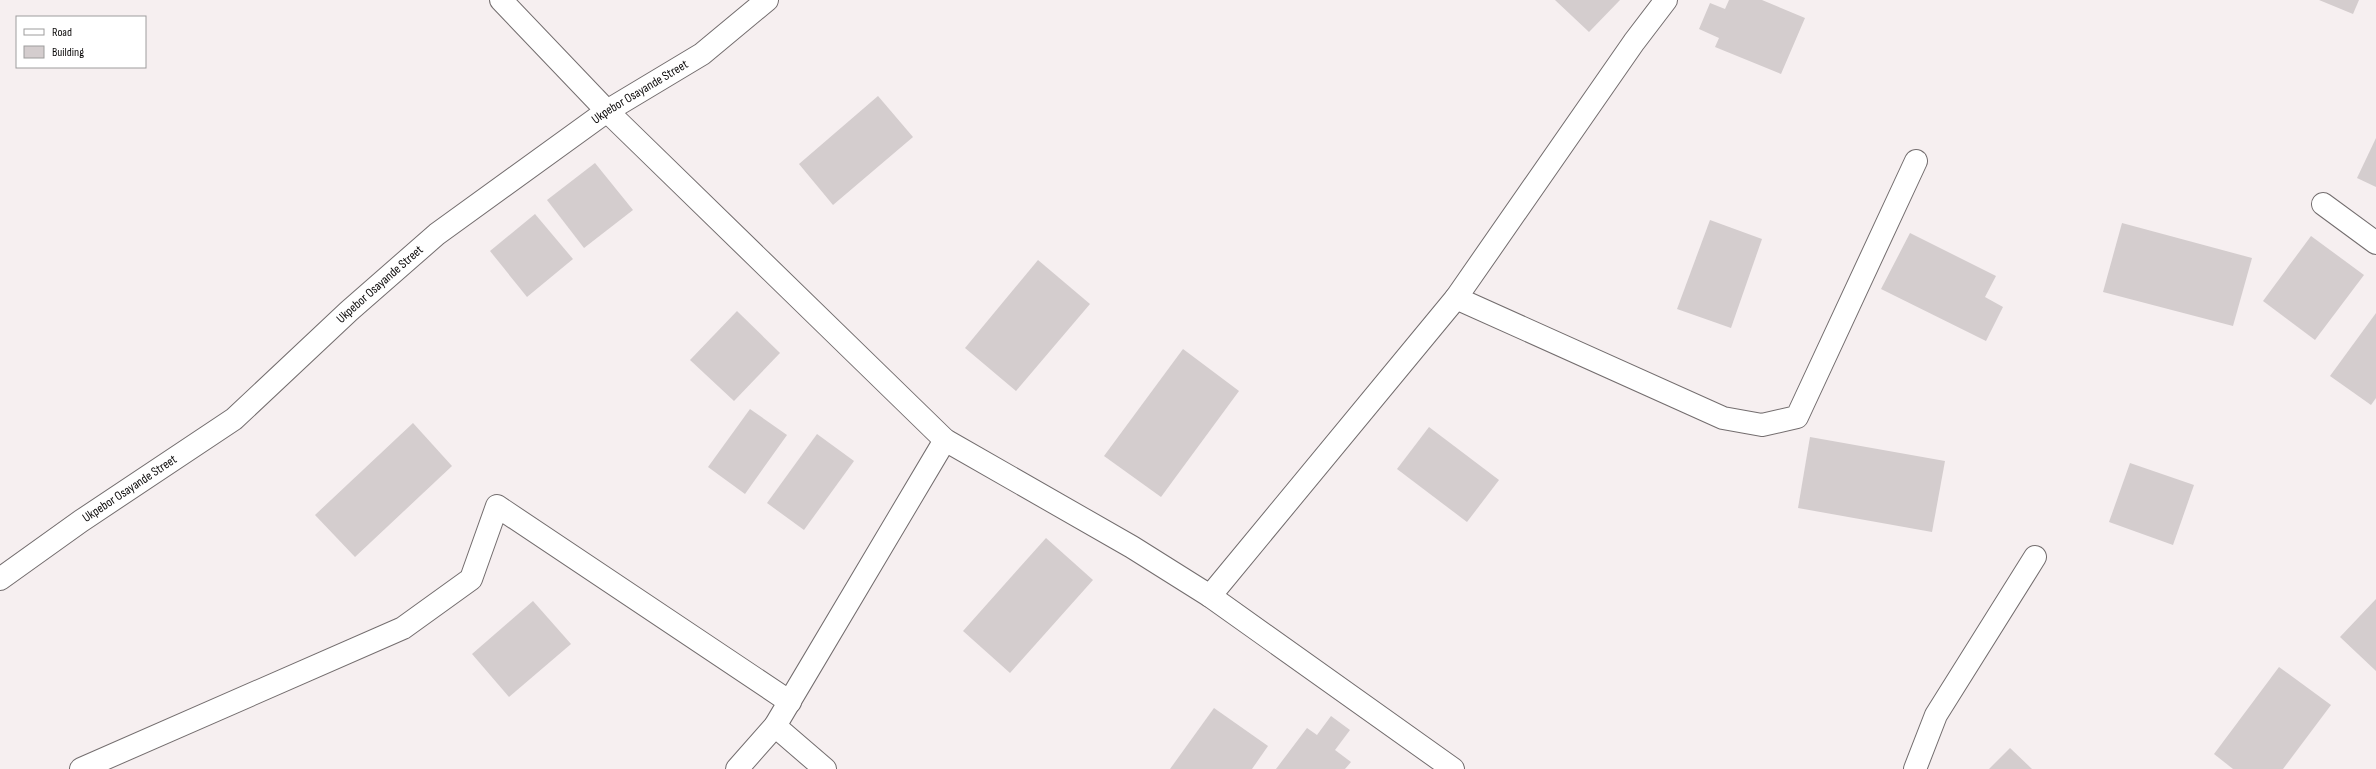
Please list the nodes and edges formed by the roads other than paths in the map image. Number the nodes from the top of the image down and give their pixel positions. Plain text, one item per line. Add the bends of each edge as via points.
1 (501, 0) edge
2 (767, 0) edge
3 (1666, 0) edge
4 (607, 111) junction
5 (1916, 161) dead end
6 (2323, 204) dead end
7 (2376, 243) edge
8 (1456, 298) junction
9 (945, 440) junction
10 (2035, 557) dead end
11 (0, 579) edge
12 (1210, 596) junction
13 (790, 702) junction
14 (775, 726) junction
15 (81, 769) edge
16 (737, 769) edge
17 (825, 769) edge
18 (1453, 769) edge
19 (1916, 769) edge

1 - 4 street
2 - 4 street, Ukpebor Osayande Street via 702,54
3 - 8 street
4 - 9 street
4 - 11 street, Ukpebor Osayande Street via 437,234 349,311 234,419 81,521
5 - 8 street via 1797,417 1762,425 1723,418
6 - 7 street
8 - 12 street
9 - 12 street via 1132,547
9 - 13 street
10 - 19 street via 1936,715
12 - 18 street
13 - 14 street
13 - 15 street via 497,506 471,579 403,628
14 - 16 street
14 - 17 street

